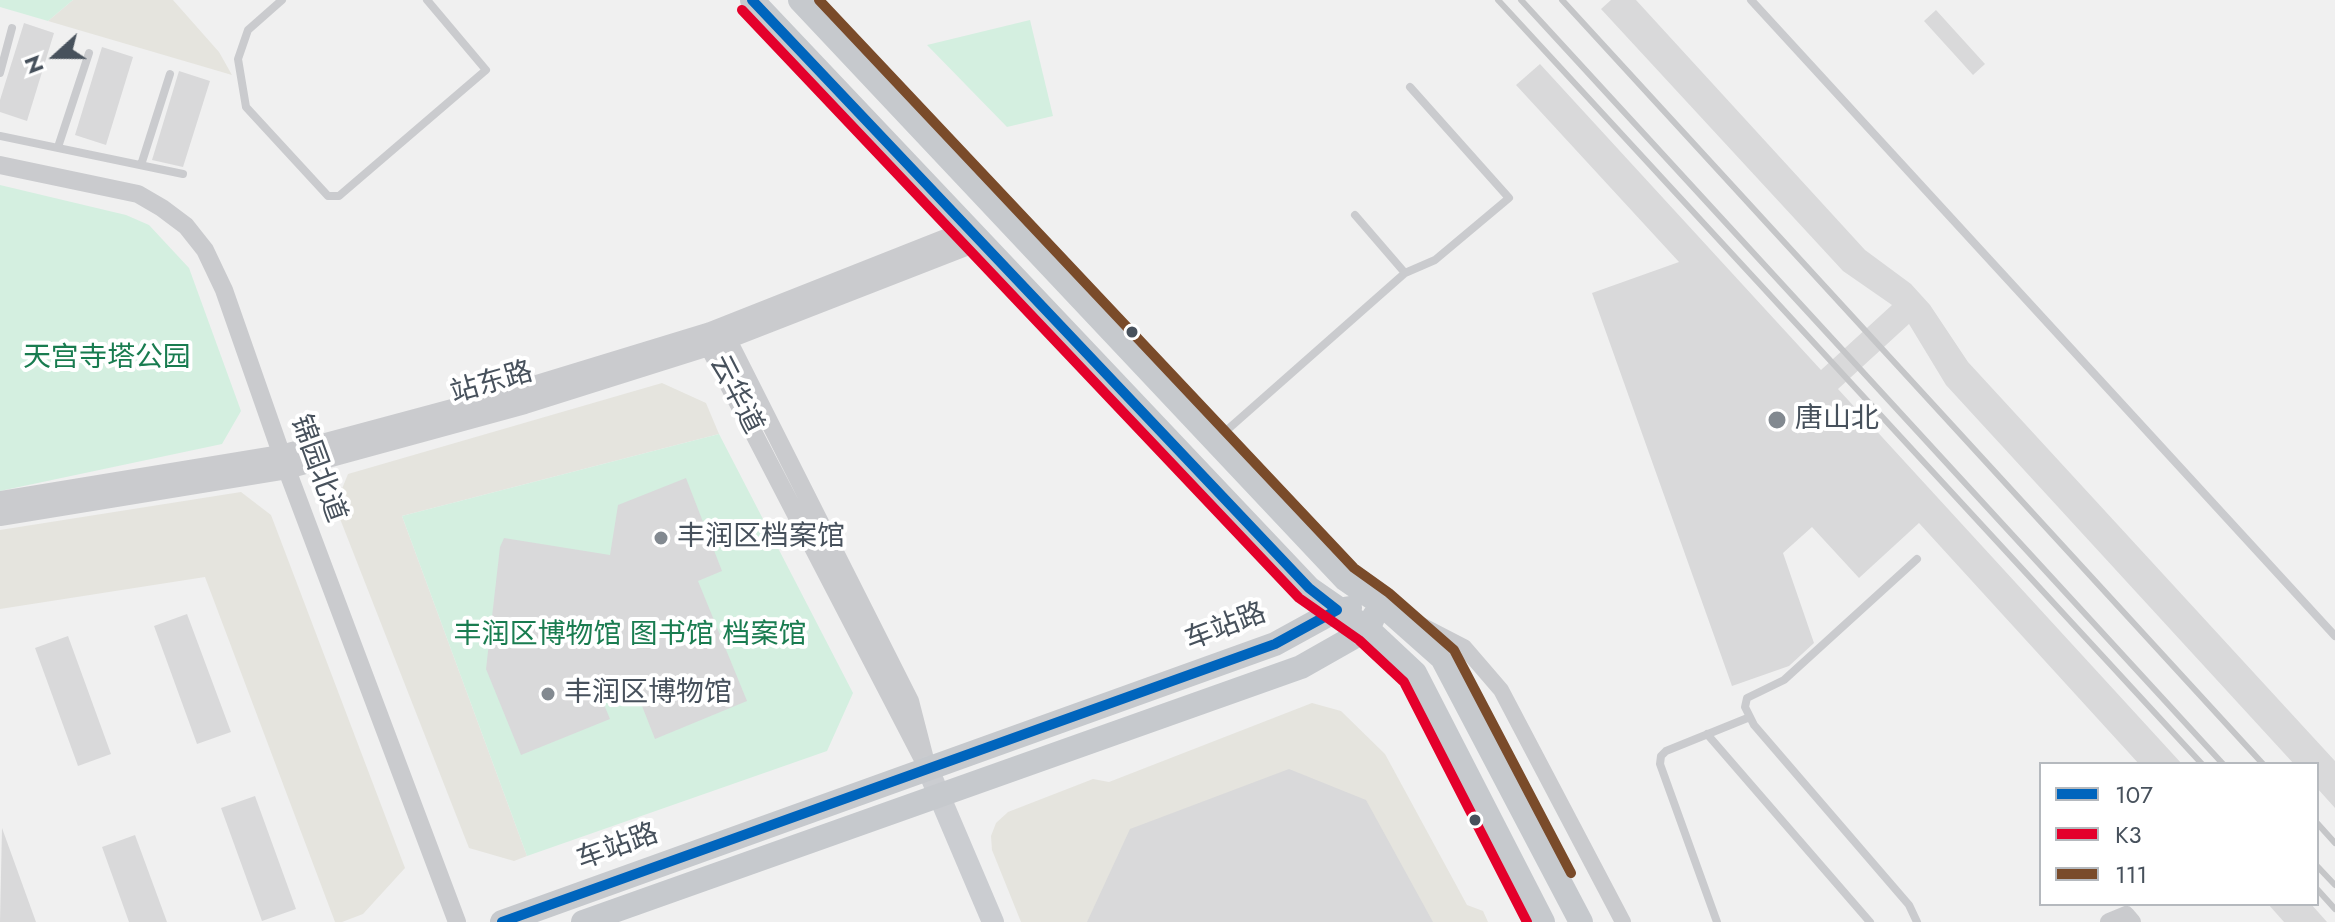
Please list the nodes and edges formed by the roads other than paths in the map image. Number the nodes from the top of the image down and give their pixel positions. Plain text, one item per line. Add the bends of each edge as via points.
1 (281, 0) edge
2 (427, 0) edge
3 (752, 0) edge
4 (800, 0) edge
5 (1751, 0) edge
6 (12, 28) dead end
7 (89, 53) dead end
8 (0, 73) edge
9 (170, 74) dead end
10 (1410, 87) dead end
11 (0, 136) edge
12 (58, 147) junction
13 (0, 165) edge
14 (141, 165) junction
15 (183, 174) dead end
16 (966, 176) junction
17 (949, 210) junction
18 (1355, 215) dead end
19 (975, 235) junction
20 (1405, 273) junction
21 (710, 339) junction
22 (728, 340) junction
23 (1214, 441) junction
24 (284, 462) junction
25 (0, 500) edge
26 (0, 517) edge
27 (1917, 559) dead end
28 (1380, 603) junction
29 (1337, 610) junction
30 (1368, 629) junction
31 (2335, 636) edge
32 (1750, 717) junction
33 (1707, 734) junction
34 (927, 767) junction
35 (941, 796) junction
36 (457, 922) edge
37 (502, 922) edge
38 (583, 922) edge
39 (993, 922) edge
40 (1543, 922) edge
41 (1581, 922) edge
42 (1623, 922) edge
43 (1717, 922) edge
44 (1870, 922) edge
45 (1917, 922) edge
46 (2109, 922) edge
47 (2132, 922) edge

1 - 2 lane via 248,30 238,59 246,107 328,196 339,196 486,70
3 - 17 main road
4 - 16 main road
5 - 31 lane
6 - 8 lane
7 - 12 lane
9 - 14 lane
10 - 20 lane via 1509,198 1435,260
11 - 12 lane
12 - 14 lane
13 - 24 street, 锦园北道 via 138,194 186,226 205,250 224,290
14 - 15 lane
16 - 17 main road
16 - 23 main road
17 - 19 main road
18 - 20 lane
19 - 21 street, 站东路
19 - 22 street
19 - 29 main road via 1309,588
20 - 23 lane
21 - 22 street, 云华道
21 - 24 street, 站东路 via 497,396
21 - 34 street, 云华道
22 - 34 street, 云华道 via 910,701
23 - 28 main road via 1345,579
24 - 25 street, 站东路
24 - 26 street, 站东路
24 - 36 street, 锦园北道
27 - 32 lane via 1784,680 1747,698
28 - 29 main road, 车站路
28 - 30 main road
28 - 41 main road via 1442,658
28 - 42 street via 1464,647 1501,690
29 - 30 main road
29 - 34 main road, 车站路 via 1275,644
30 - 35 main road, 车站路 via 1301,667
30 - 40 main road via 1415,673
32 - 33 lane
32 - 45 lane via 1909,905
33 - 43 lane via 1666,751 1660,764
33 - 44 lane
34 - 35 main road, 云华道
34 - 37 main road, 车站路
35 - 38 main road, 车站路
35 - 39 main road, 云华道
46 - 47 street via 2126,915

